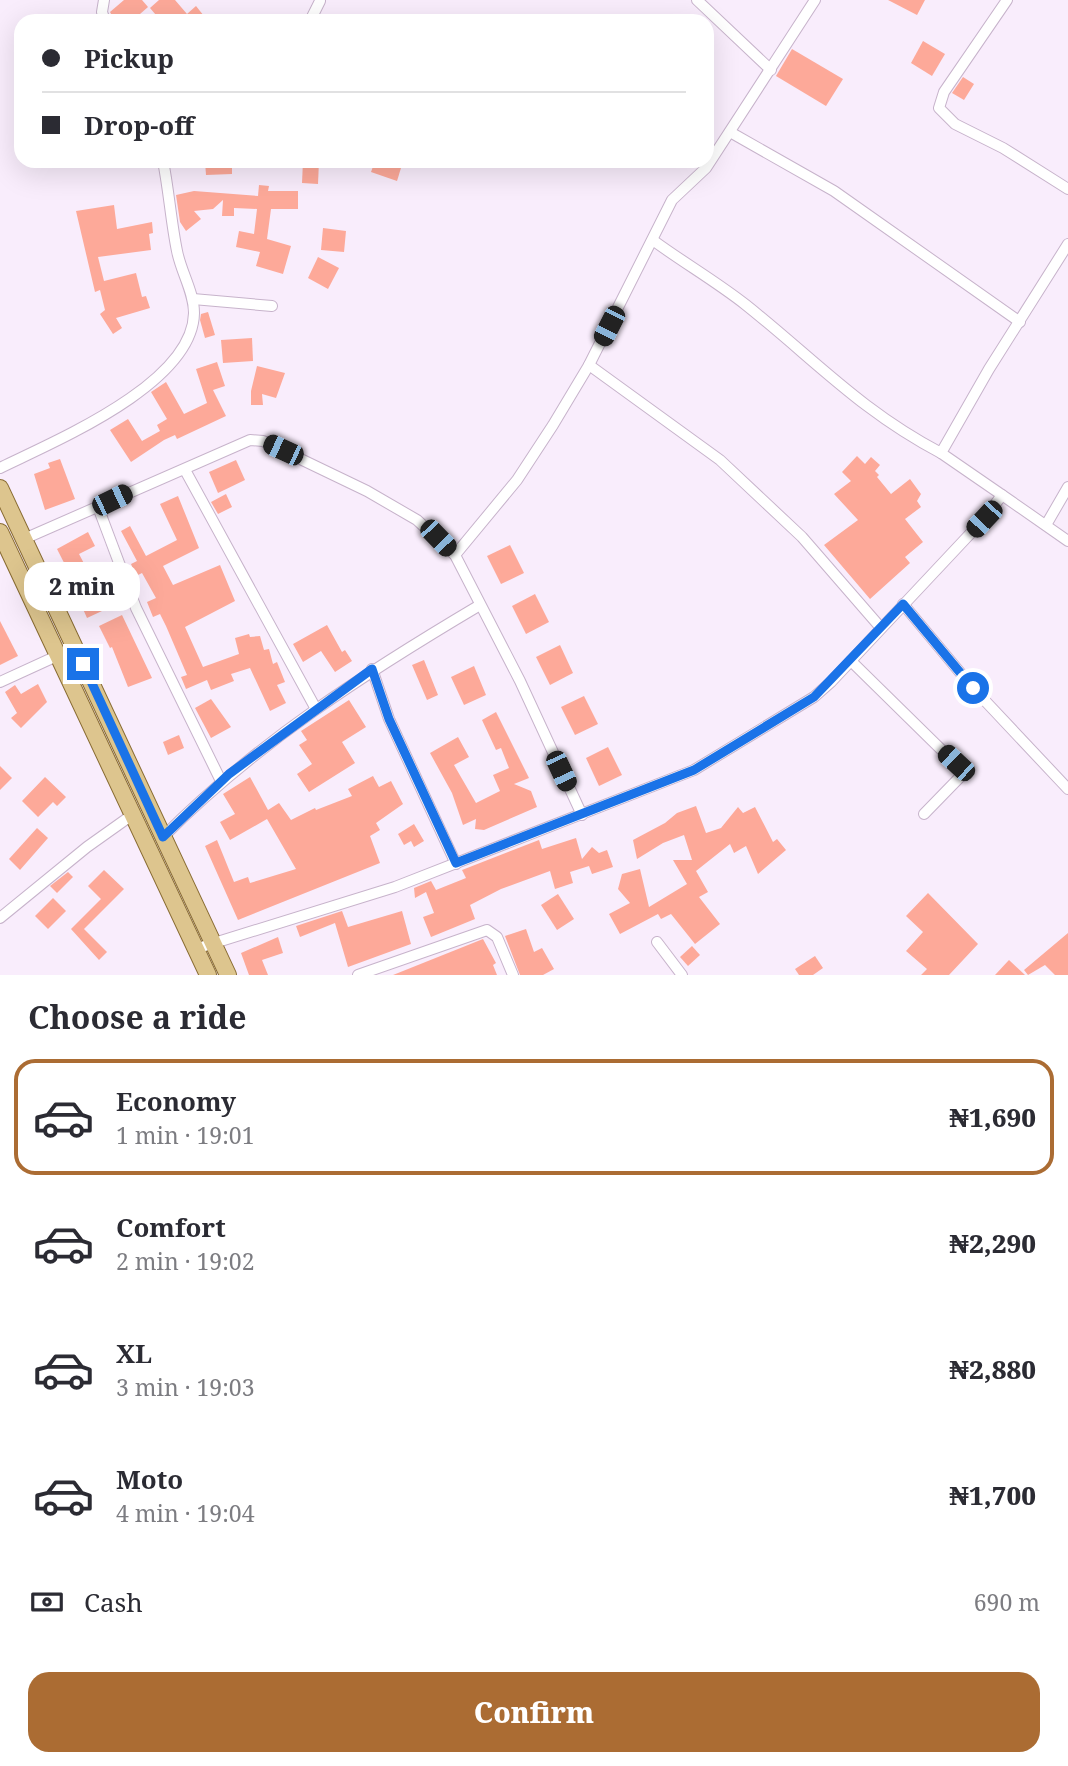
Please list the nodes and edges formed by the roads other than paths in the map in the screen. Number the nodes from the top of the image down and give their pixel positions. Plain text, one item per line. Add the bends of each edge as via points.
1 (697, 0) edge
2 (815, 0) edge
3 (1007, 0) edge
4 (712, 14) edge
5 (714, 16) edge
6 (771, 70) junction
7 (730, 132) junction
8 (714, 156) edge
9 (164, 168) edge
10 (706, 168) edge
11 (1068, 189) edge
12 (654, 241) junction
13 (1068, 244) edge
14 (193, 299) junction
15 (272, 306) dead end
16 (1020, 322) junction
17 (589, 365) junction
18 (941, 453) junction
19 (0, 468) edge
20 (186, 470) junction
21 (1068, 487) edge
22 (0, 488) edge
23 (1002, 495) junction
24 (98, 507) junction
25 (1046, 525) junction
26 (0, 531) edge
27 (24, 539) junction
28 (1068, 541) edge
29 (455, 555) junction
30 (903, 604) junction
31 (480, 605) junction
32 (881, 628) junction
33 (59, 655) junction
34 (851, 661) junction
35 (372, 669) junction
36 (0, 682) edge
37 (316, 709) junction
38 (221, 781) junction
39 (1068, 789) edge
40 (924, 814) dead end
41 (132, 815) junction
42 (582, 815) junction
43 (163, 837) junction
44 (456, 863) junction
45 (0, 918) edge
46 (211, 942) junction
47 (657, 942) dead end
48 (195, 949) junction
49 (208, 975) edge
50 (228, 975) edge
51 (358, 975) edge
52 (513, 975) edge
53 (682, 975) edge

1 - 4 street
2 - 6 street
3 - 11 street via 944,92 939,108 955,124
5 - 6 street
6 - 7 street
7 - 8 street
7 - 16 street via 834,191
9 - 14 street via 177,251
10 - 12 street via 672,200
12 - 17 street
12 - 18 street via 746,305 883,420
13 - 16 street
14 - 15 street
14 - 19 street via 192,329 170,367 107,412
16 - 18 street
17 - 29 street via 517,480
17 - 32 street via 720,460 802,537
18 - 23 street
20 - 24 street
20 - 29 street via 250,440 263,441 418,520
20 - 37 street
21 - 25 street
22 - 27 main road
23 - 25 street
23 - 30 street
24 - 27 street
24 - 38 street via 136,608
25 - 28 street
26 - 33 main road
27 - 43 main road
29 - 31 street
30 - 32 street
30 - 39 street via 973,688
31 - 35 street
31 - 42 street
32 - 34 street
33 - 36 street
33 - 41 main road
34 - 40 street via 961,769 960,777
34 - 42 street via 814,697 694,770
35 - 37 street
35 - 44 street via 389,719
37 - 38 street
38 - 43 street
41 - 45 street
41 - 48 main road
42 - 44 street
43 - 46 main road
44 - 46 street via 395,887
46 - 48 street
46 - 50 main road
47 - 53 street
48 - 49 main road
51 - 52 street via 487,930 497,937

